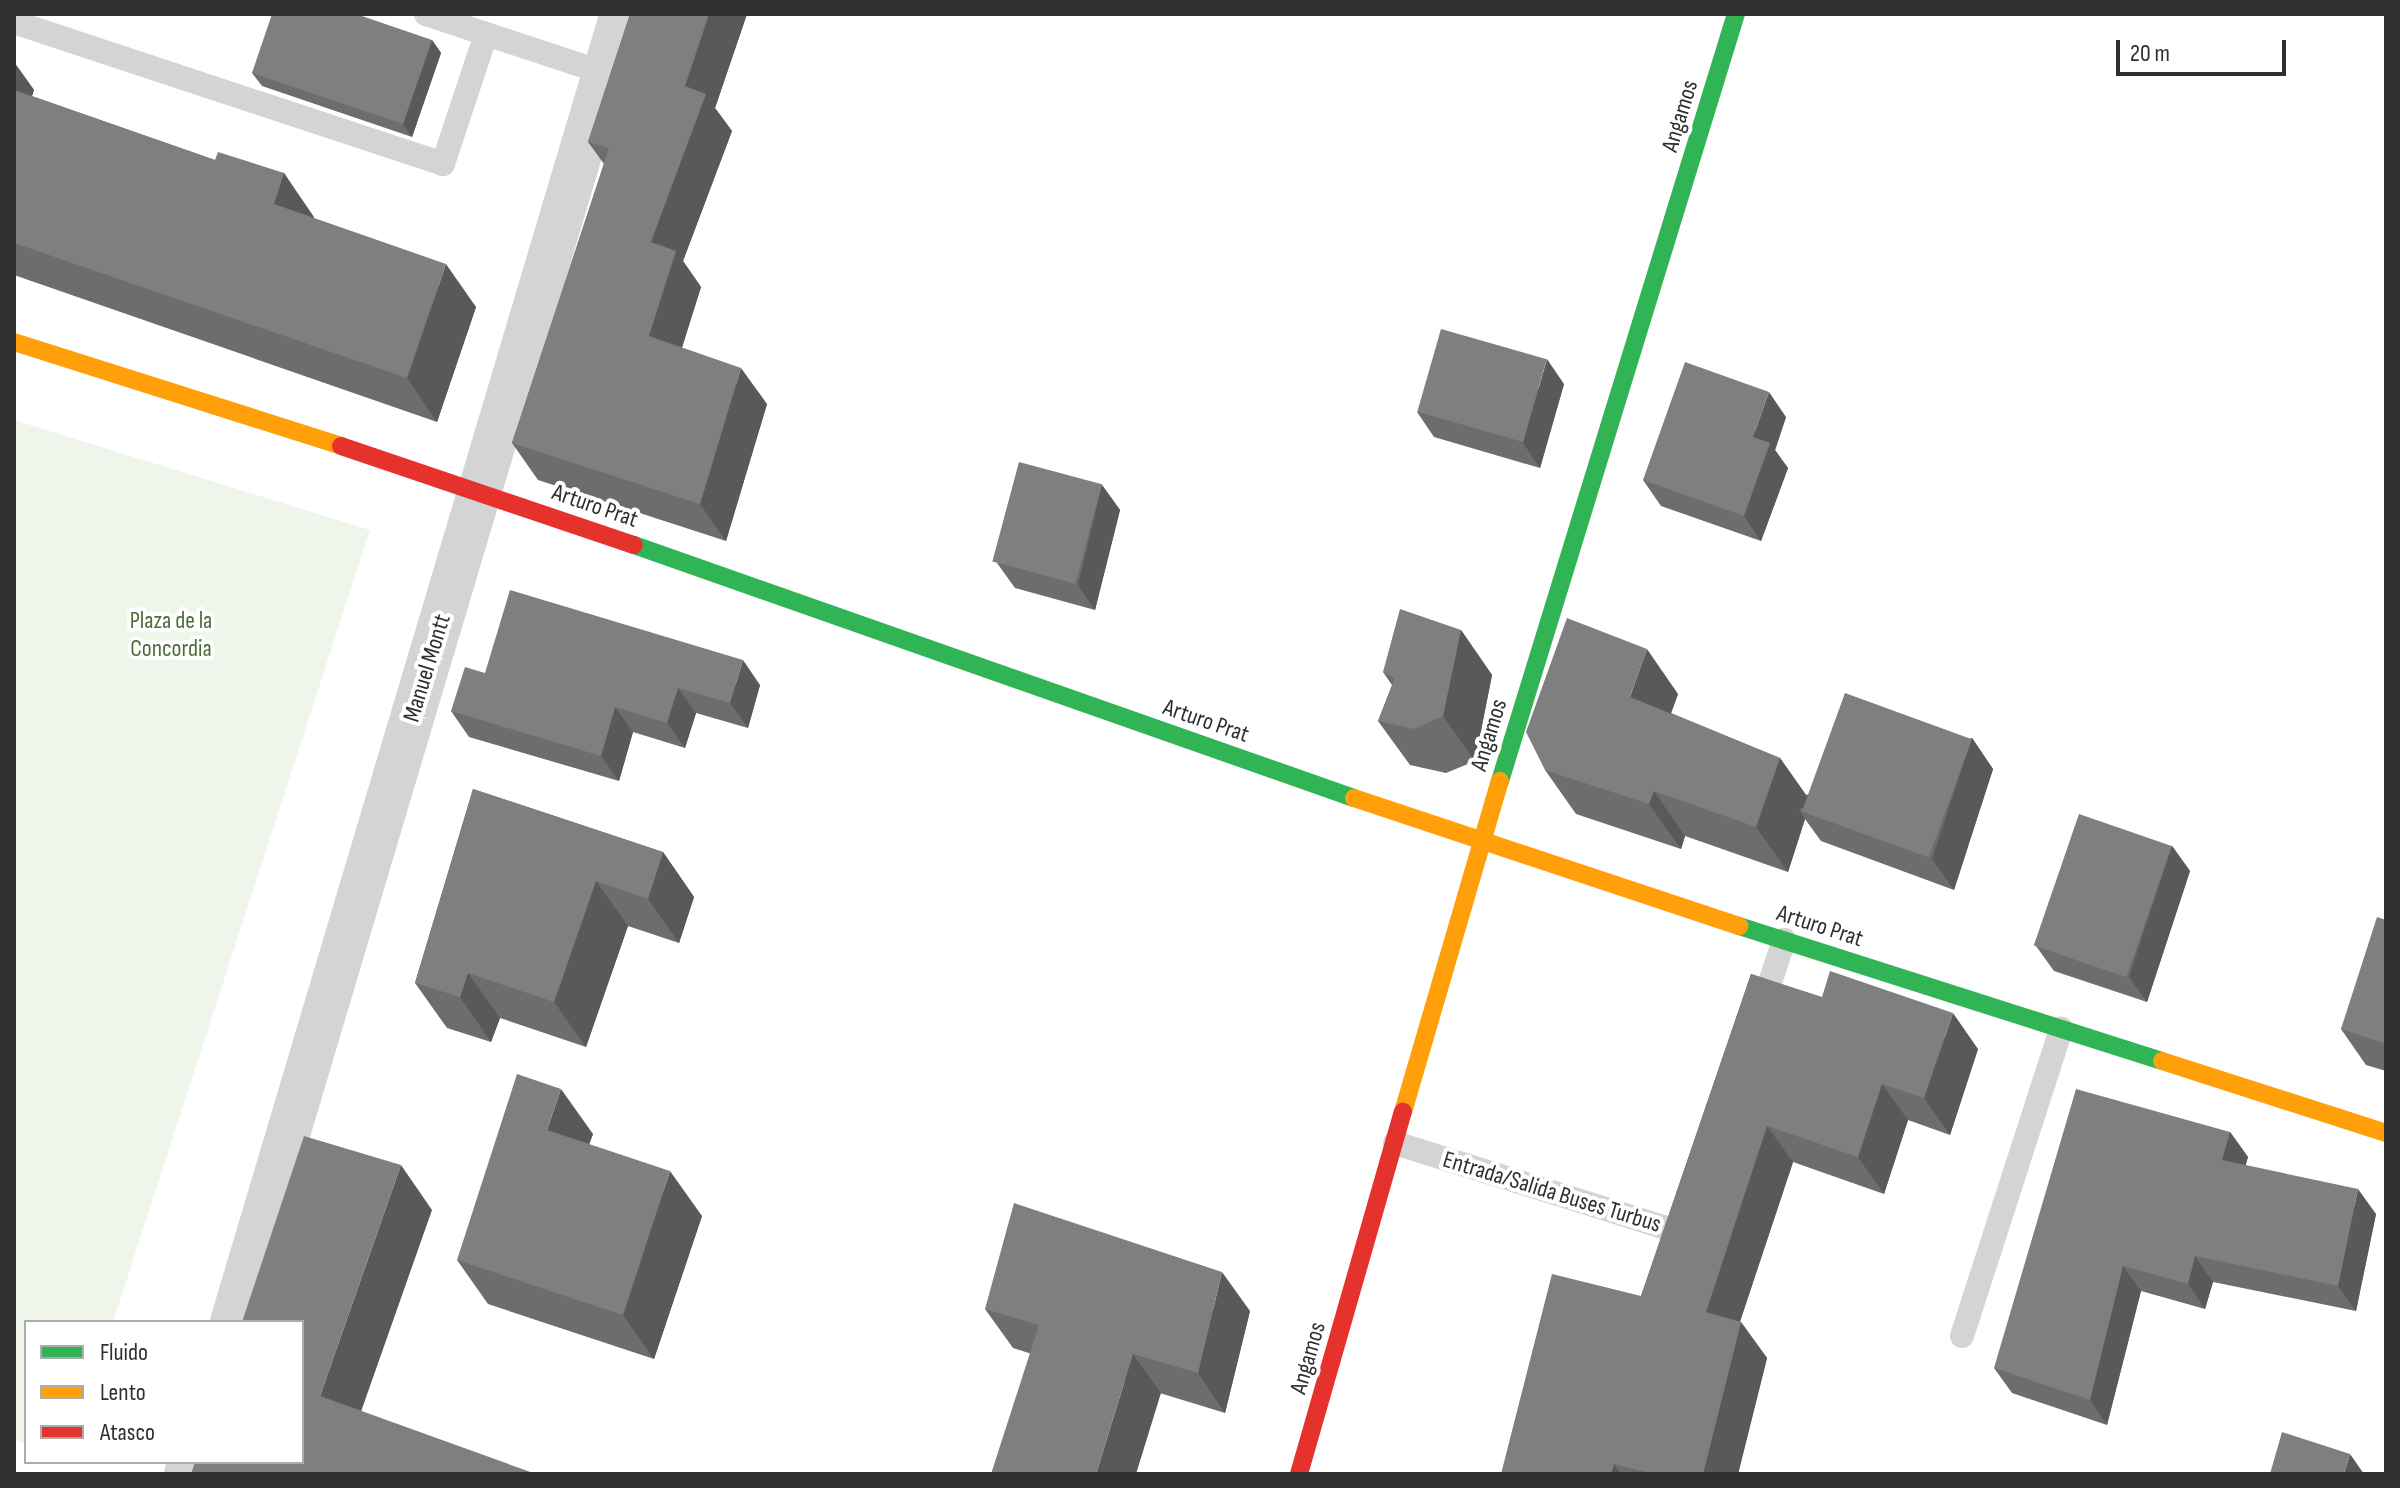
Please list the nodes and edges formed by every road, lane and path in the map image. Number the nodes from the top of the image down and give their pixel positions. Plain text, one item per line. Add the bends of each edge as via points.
1 (426, 14) edge
2 (622, 14) edge
3 (1736, 14) edge
4 (14, 22) edge
5 (486, 34) junction
6 (604, 73) junction
7 (14, 342) edge
8 (480, 491) junction
9 (1481, 843) junction
10 (1784, 940) junction
11 (2061, 1029) junction
12 (1754, 1032) edge
13 (2386, 1133) edge
14 (1395, 1143) junction
15 (1698, 1206) edge
16 (233, 1320) edge
17 (1962, 1336) dead end
18 (1299, 1474) edge

1 - 5 lane
2 - 6 street, Manuel Montt
3 - 9 main road, Angamos
4 - 5 lane via 443,164
5 - 6 lane
6 - 8 street, Manuel Montt
7 - 8 main road, Arturo Prat
8 - 9 main road, Arturo Prat
8 - 16 street, Manuel Montt
9 - 10 main road, Arturo Prat
9 - 14 main road, Angamos
10 - 11 main road, Arturo Prat
10 - 12 lane
11 - 13 main road, Arturo Prat
11 - 17 lane
14 - 15 lane, Entrada/Salida Buses Turbus via 1688,1235
14 - 18 main road, Angamos

